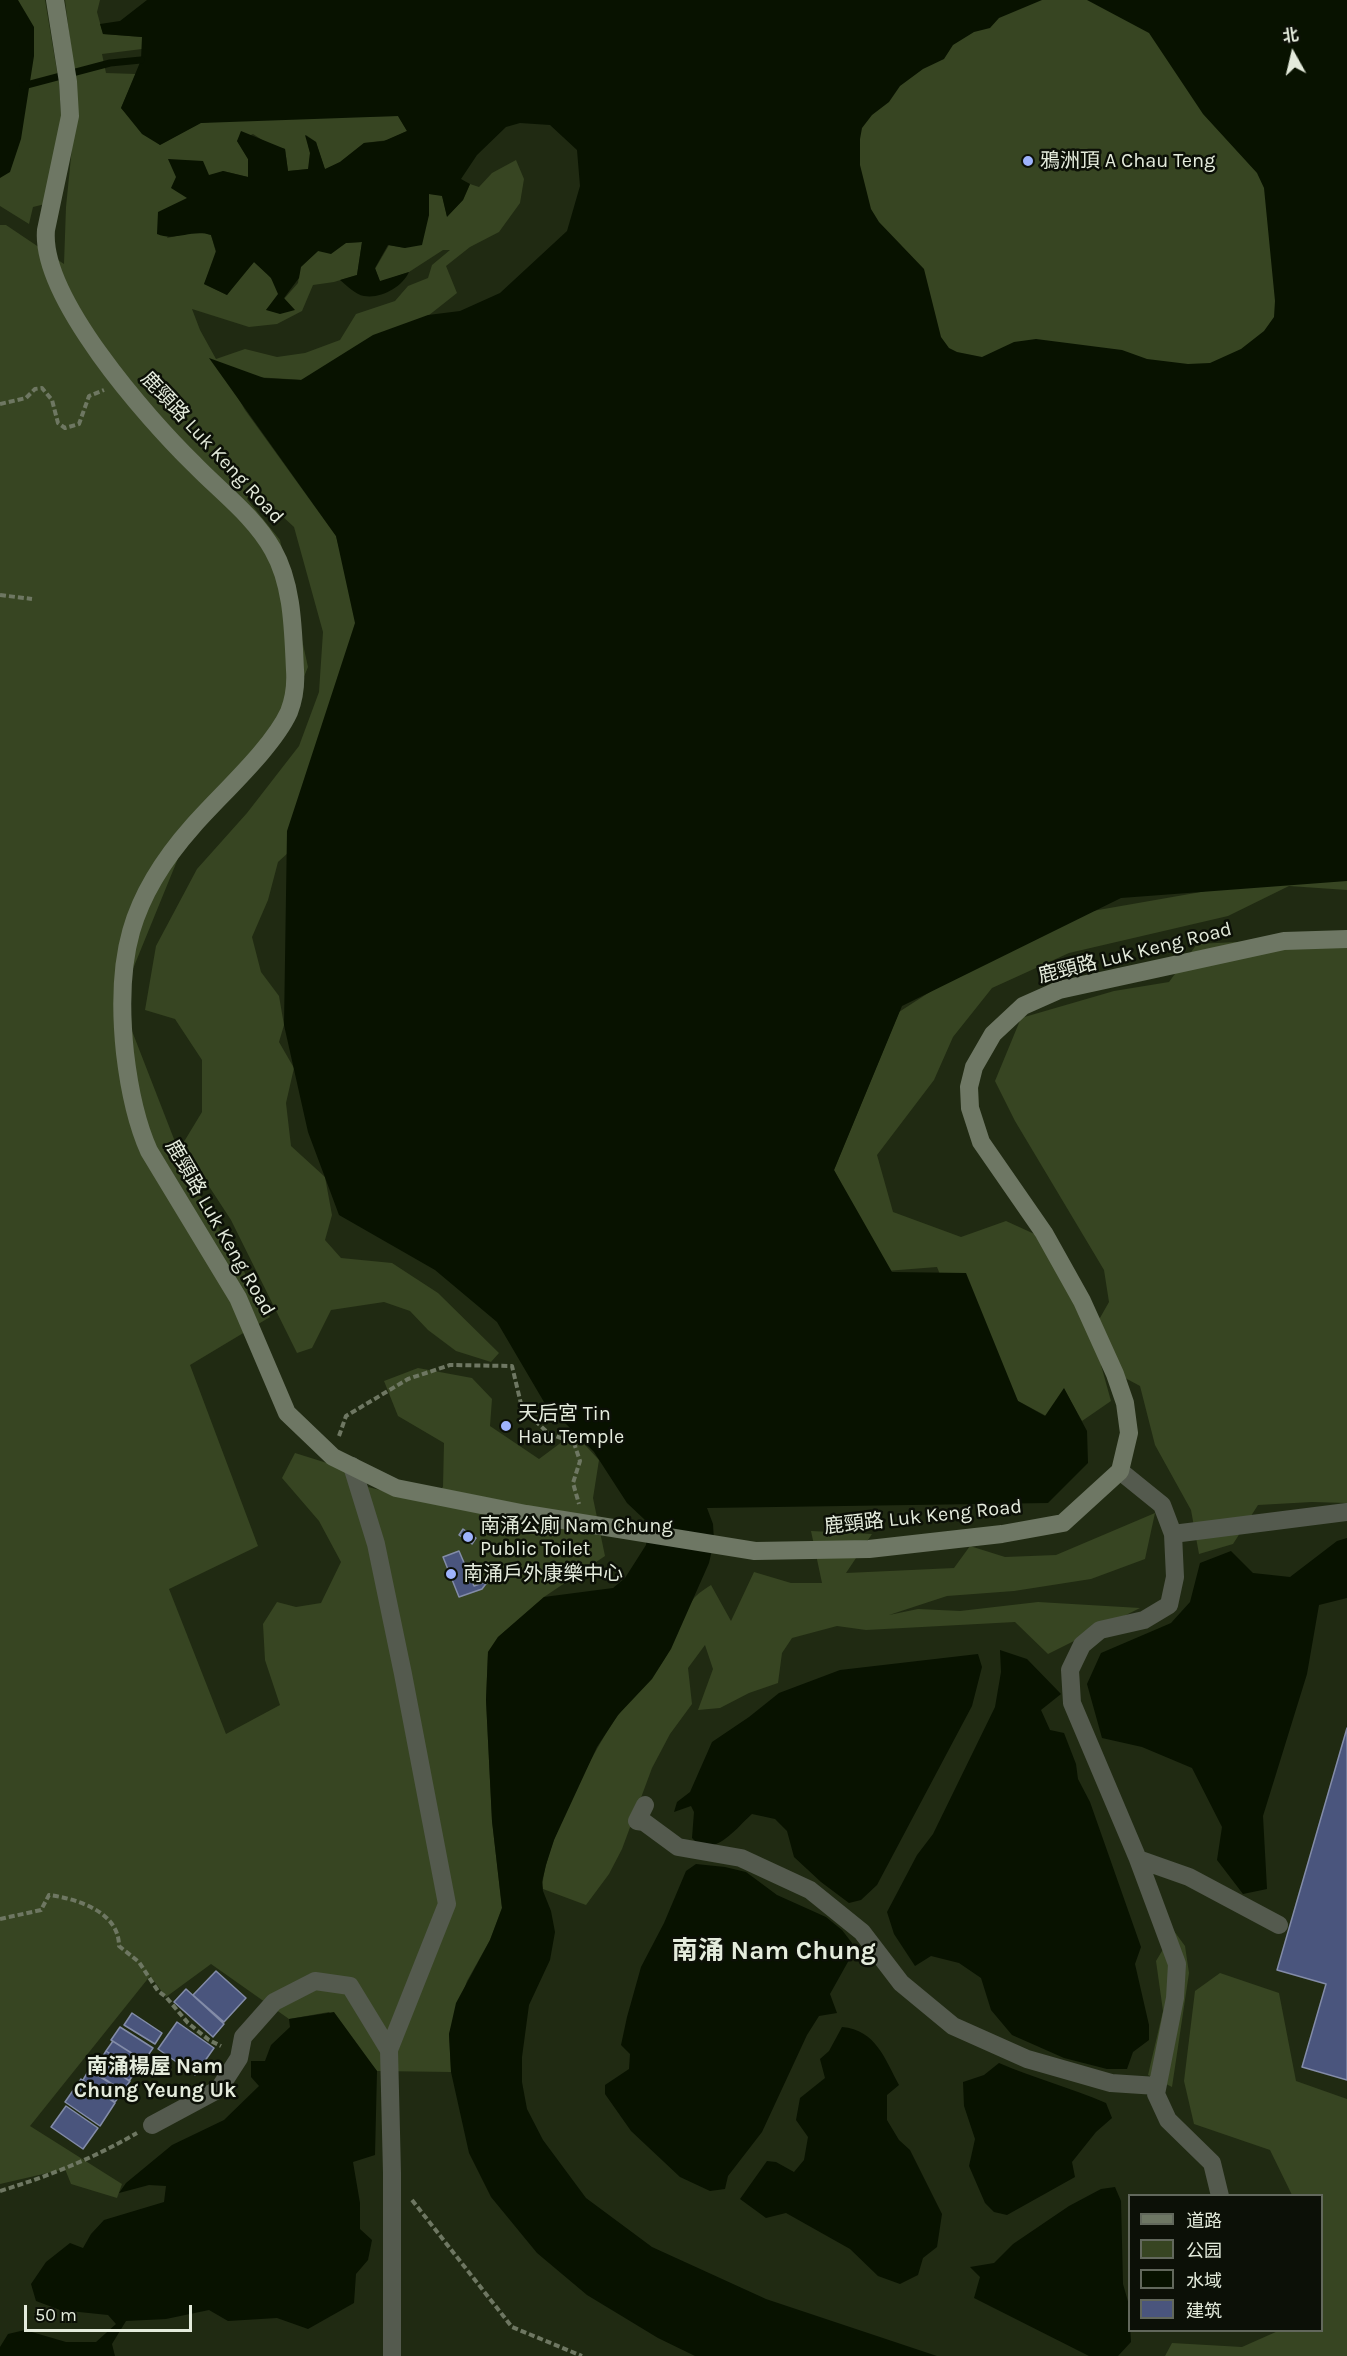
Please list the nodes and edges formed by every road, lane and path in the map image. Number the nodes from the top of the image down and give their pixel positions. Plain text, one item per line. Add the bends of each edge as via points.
1 (55, 0) edge
2 (125, 388) junction
3 (0, 404) edge
4 (0, 595) edge
5 (32, 599) dead end
6 (1347, 939) edge
7 (333, 1457) junction
8 (352, 1466) junction
9 (1120, 1471) junction
10 (1347, 1512) edge
11 (577, 1522) junction
12 (1173, 1534) junction
13 (645, 1805) dead end
14 (1138, 1859) junction
15 (0, 1919) edge
16 (1279, 1924) dead end
17 (389, 2050) junction
18 (240, 2055) junction
19 (1157, 2086) junction
20 (152, 2125) joint
21 (392, 2173) junction
22 (0, 2191) edge
23 (1220, 2194) edge
24 (392, 2356) edge
25 (582, 2356) edge

1 - 2 street, 鹿頸路 Luk Keng Road via 70,116 48,219 46,248 52,272 79,322
2 - 3 path via 92,394 85,402 81,421 72,428 60,425 52,400 42,388 26,398
2 - 7 street, 鹿頸路 Luk Keng Road via 271,545 286,584 295,678 292,702 284,720 261,752 170,854 135,916 125,951 122,983 129,1088 149,1151 238,1298 287,1413
4 - 5 path
6 - 9 street, 鹿頸路 Luk Keng Road via 1276,942 1046,994 1003,1023 974,1067 969,1096 977,1132 1060,1259 1115,1374 1129,1432
7 - 8 street, 鹿頸路 Luk Keng Road
7 - 11 path via 346,1416 408,1379 450,1365 512,1366 522,1408 548,1433 574,1443 580,1461 573,1483 579,1504
8 - 11 street, 鹿頸路 Luk Keng Road via 396,1488
8 - 17 street via 376,1544 447,1904
9 - 11 street, 鹿頸路 Luk Keng Road via 1063,1523 869,1549 755,1551
9 - 12 street via 1162,1505
10 - 12 street
12 - 14 street via 1176,1577 1168,1605 1144,1620 1100,1630 1082,1645 1070,1670 1072,1703
13 - 19 street via 637,1821 678,1847 741,1858 810,1890 862,1932 901,1983 953,2025 1027,2059 1112,2083
14 - 16 street via 1189,1877
14 - 19 street via 1177,1964 1175,1998
15 - 18 path via 41,1910 50,1895 94,1908 115,1929 119,1946 138,1962 188,2023 209,2040
17 - 18 street via 350,1986 315,1981 274,2002 243,2037
17 - 21 street
18 - 20 street via 219,2089
19 - 23 street via 1156,2094 1168,2120 1212,2163
20 - 22 path via 96,2156
21 - 24 street
21 - 25 path via 512,2327

